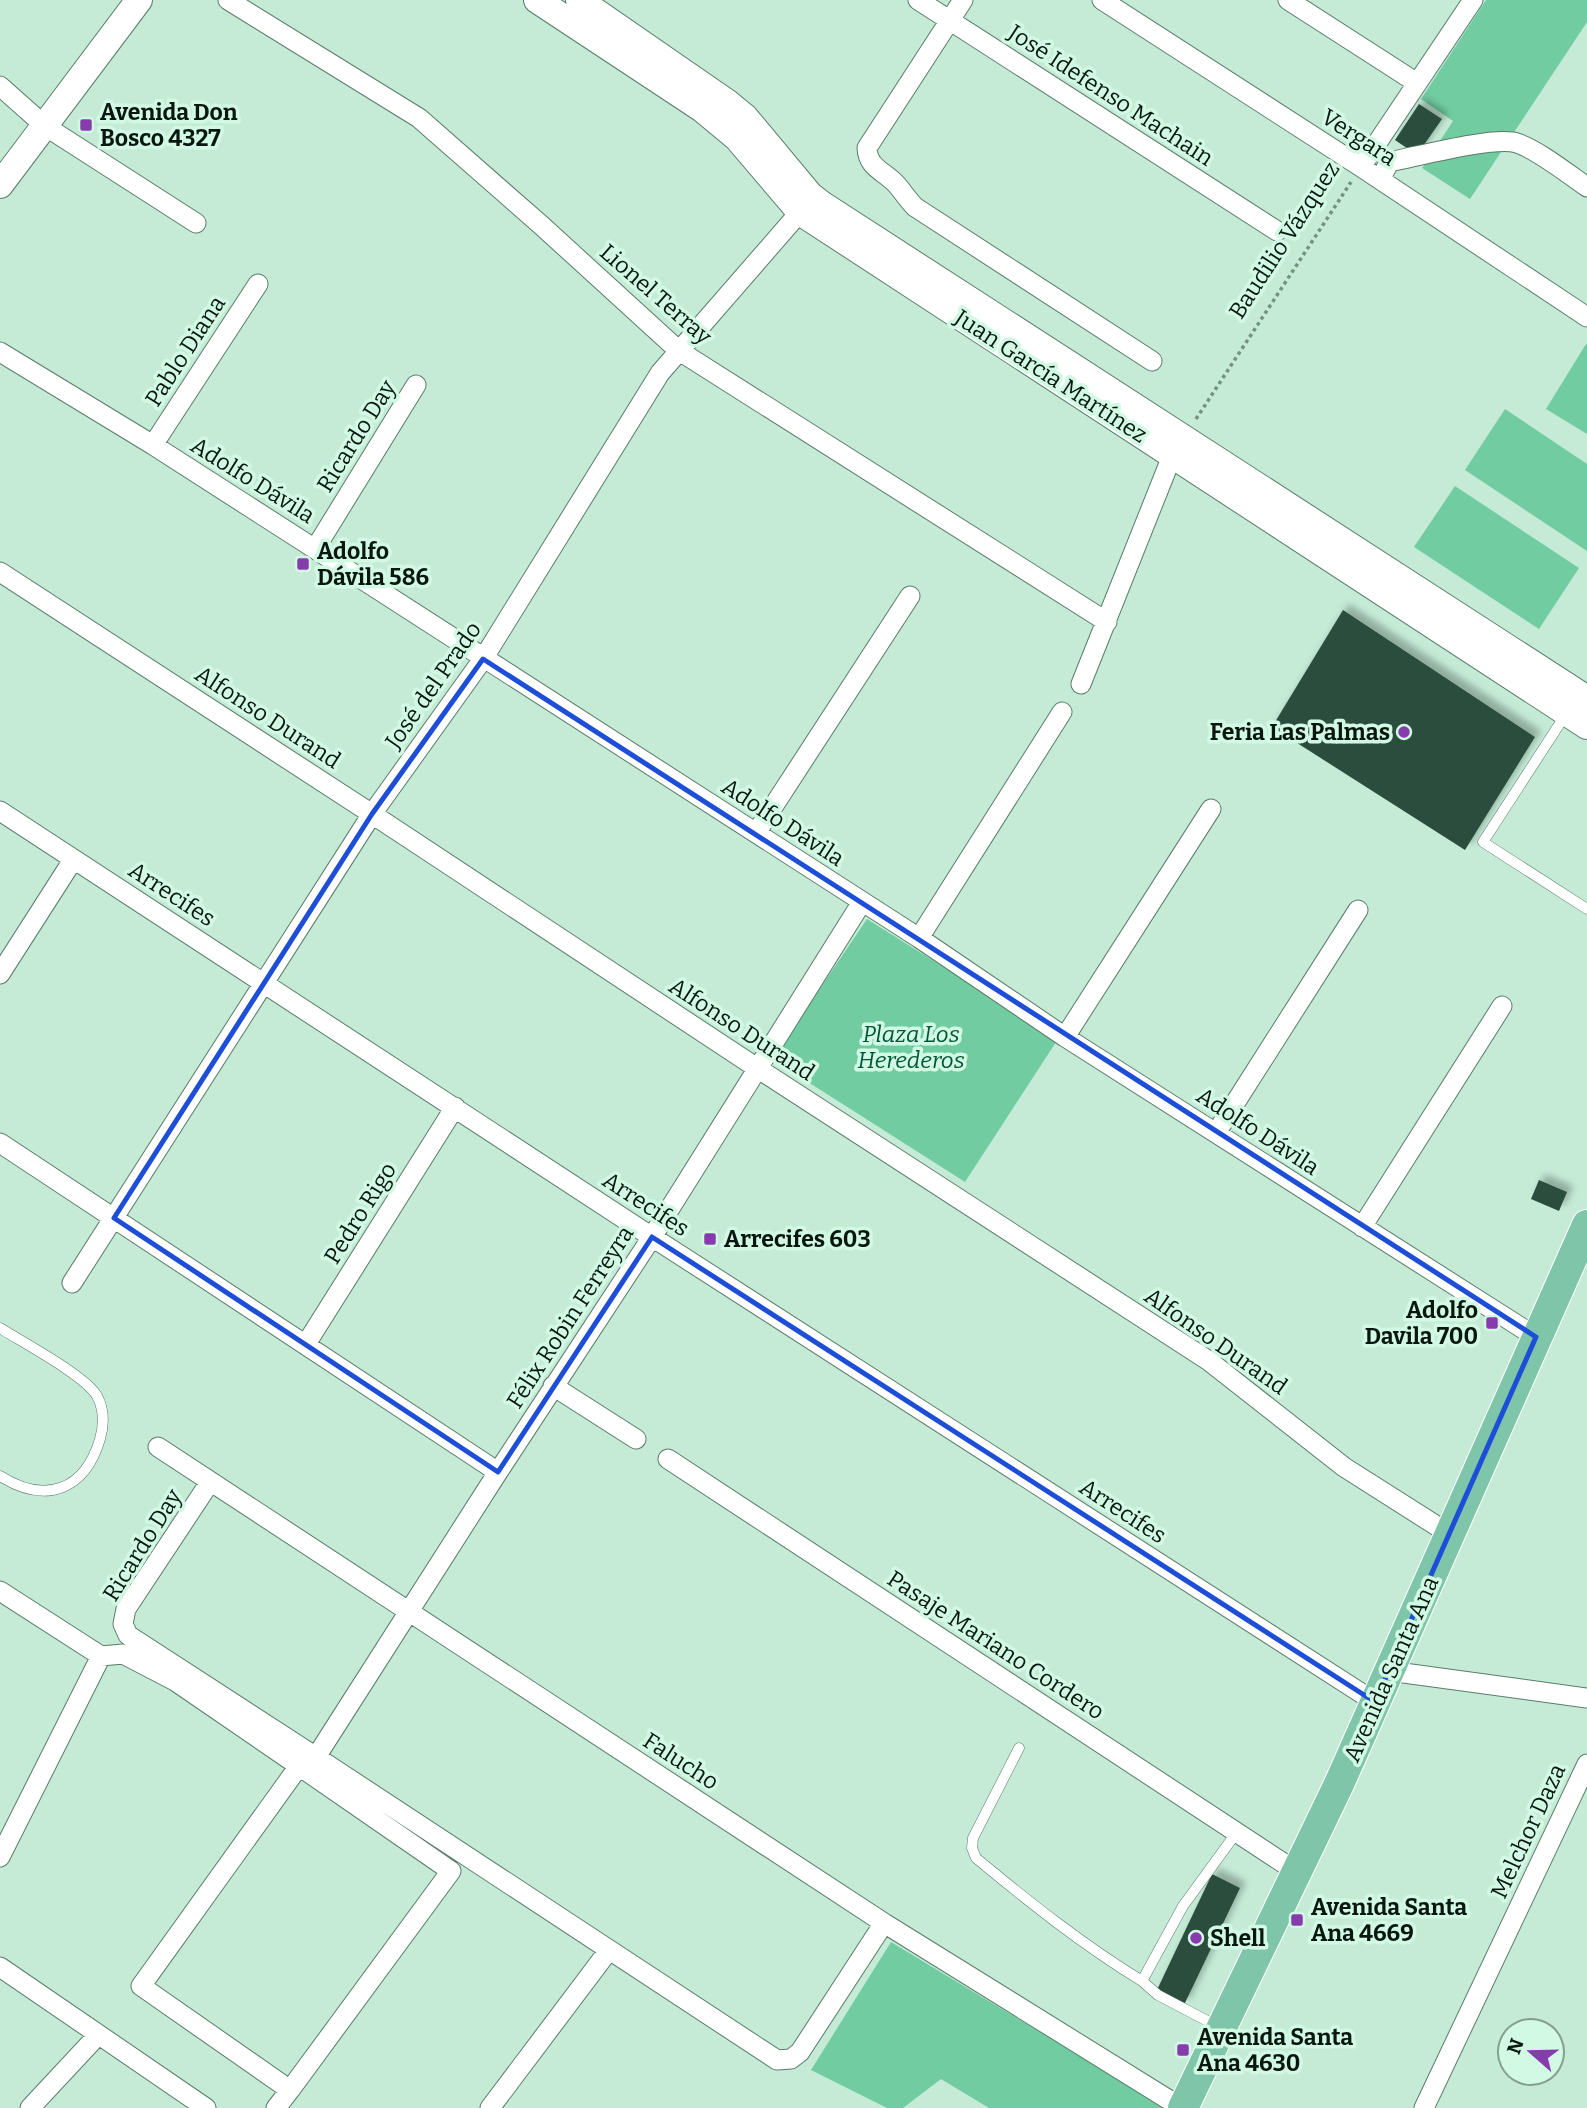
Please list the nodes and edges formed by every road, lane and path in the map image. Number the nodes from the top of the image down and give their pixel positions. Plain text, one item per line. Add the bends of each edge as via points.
1 (139, 0) edge
2 (228, 0) edge
3 (537, 0) edge
4 (579, 0) edge
5 (918, 0) edge
6 (963, 0) edge
7 (1102, 0) edge
8 (1288, 0) edge
9 (1466, 2) edge
10 (951, 21) junction
11 (1417, 83) junction
12 (0, 86) edge
13 (45, 126) junction
14 (1361, 167) junction
15 (1380, 179) junction
16 (0, 185) edge
17 (1587, 187) edge
18 (805, 204) junction
19 (196, 223) dead end
20 (1277, 231) dead end
21 (258, 284) dead end
22 (1587, 317) edge
23 (678, 350) junction
24 (0, 352) edge
25 (1152, 360) dead end
26 (416, 385) dead end
27 (153, 445) junction
28 (1178, 447) junction
29 (315, 549) junction
30 (0, 572) edge
31 (910, 596) dead end
32 (1107, 622) junction
33 (483, 659) junction
34 (1081, 684) dead end
35 (1062, 712) dead end
36 (1580, 713) edge
37 (1211, 809) dead end
38 (0, 811) edge
39 (372, 814) junction
40 (756, 833) junction
41 (74, 860) junction
42 (862, 902) junction
43 (1587, 909) edge
44 (1358, 910) dead end
45 (919, 938) junction
46 (0, 974) edge
47 (264, 982) junction
48 (1502, 1006) dead end
49 (1065, 1037) junction
50 (757, 1068) junction
51 (455, 1107) junction
52 (1216, 1133) junction
53 (0, 1143) edge
54 (114, 1218) junction
55 (1587, 1225) edge
56 (1363, 1227) junction
57 (652, 1237) junction
58 (72, 1283) dead end
59 (0, 1328) edge
60 (1536, 1337) junction
61 (306, 1344) junction
62 (553, 1386) junction
63 (636, 1438) dead end
64 (158, 1447) dead end
65 (668, 1459) dead end
66 (498, 1472) junction
67 (0, 1476) edge
68 (210, 1482) junction
69 (1451, 1535) junction
70 (0, 1591) edge
71 (408, 1611) junction
72 (101, 1656) junction
73 (1389, 1671) junction
74 (1587, 1698) edge
75 (1375, 1702) junction
76 (1019, 1748) dead end
77 (308, 1762) junction
78 (1587, 1764) edge
79 (1237, 1832) junction
80 (0, 1857) edge
81 (1297, 1872) junction
82 (884, 1923) junction
83 (610, 1950) junction
84 (0, 1967) edge
85 (1142, 1981) junction
86 (1220, 2028) junction
87 (98, 2035) junction
88 (290, 2090) junction
89 (30, 2108) edge
90 (206, 2108) edge
91 (276, 2108) edge
92 (490, 2108) edge
93 (1182, 2108) edge
94 (1424, 2108) edge

1 - 13 main road
2 - 23 street, Lionel Terray via 419,118
3 - 18 main road, Juan García Martínez via 702,109
4 - 18 main road, Juan García Martínez via 744,117
5 - 10 street, José Idefenso Machain
6 - 10 street
7 - 14 street, Vergara
8 - 11 street
9 - 11 street, Baudilio Vázquez
10 - 20 street, José Idefenso Machain
10 - 25 street via 867,148 867,158 915,207
11 - 14 street, Baudilio Vázquez
12 - 13 street
13 - 16 main road
13 - 19 street
14 - 15 street, Vergara
14 - 28 path, Baudilio Vázquez
15 - 17 street via 1393,161 1495,142 1523,146
15 - 22 street, Vergara
18 - 23 street, José del Prado
18 - 28 main road, Juan García Martínez
21 - 27 street, Pablo Diana
23 - 32 street, Lionel Terray
23 - 33 street, José del Prado
24 - 27 street, Adolfo Dávila
26 - 29 street, Ricardo Day
27 - 29 street, Adolfo Dávila
28 - 32 street
28 - 36 main road, Juan García Martínez
29 - 33 street, Adolfo Dávila
30 - 39 street, Alfonso Durand
31 - 40 street
32 - 34 street
33 - 39 street, José del Prado
33 - 40 street, Adolfo Dávila
35 - 45 street
36 - 43 lane via 1483,842
37 - 49 street
38 - 41 street, Arrecifes
39 - 47 street, José del Prado
39 - 50 street, Alfonso Durand
40 - 42 street, Adolfo Dávila
41 - 46 street
41 - 47 street, Arrecifes
42 - 45 street, Adolfo Dávila
42 - 50 street, Félix Robin Ferreyra
44 - 52 street
45 - 49 street, Adolfo Dávila
47 - 51 street, Arrecifes
47 - 54 street, José del Prado
48 - 56 street
49 - 52 street, Adolfo Dávila
50 - 57 street, Félix Robin Ferreyra
50 - 69 street, Alfonso Durand via 1209,1361 1344,1467
51 - 57 street, Arrecifes
51 - 61 street, Pedro Rigo
52 - 56 street, Adolfo Dávila
53 - 54 street
54 - 58 street, José del Prado
54 - 61 street
55 - 60 main road, Avenida Santa Ana
56 - 60 street, Adolfo Dávila
57 - 62 street, Félix Robin Ferreyra
57 - 75 street, Arrecifes
59 - 67 lane via 89,1386 97,1396 103,1421 94,1457 79,1479 54,1490 38,1491
60 - 69 main road, Avenida Santa Ana
61 - 66 street
62 - 63 street
62 - 66 street, Félix Robin Ferreyra
64 - 68 street, Falucho
65 - 79 street, Pasaje Mariano Cordero
66 - 71 street, Félix Robin Ferreyra
68 - 71 street, Falucho
68 - 77 street, Ricardo Day via 126,1609 123,1624 128,1635
69 - 73 main road, Avenida Santa Ana
70 - 72 street
71 - 77 street, Félix Robin Ferreyra
71 - 82 street, Falucho
72 - 77 street via 123,1654
72 - 80 street
73 - 74 street
73 - 75 main road, Avenida Santa Ana
75 - 81 main road, Avenida Santa Ana
76 - 85 lane via 973,1838 976,1858 1085,1944
77 - 83 street
77 - 88 street via 451,1871
77 - 88 street, Félix Robin Ferreyra via 141,1986
78 - 94 street, Melchor Daza
79 - 81 street, Pasaje Mariano Cordero
79 - 85 lane via 1183,1906
81 - 86 main road, Avenida Santa Ana
82 - 83 street via 791,2059 777,2060
82 - 93 street, Falucho
83 - 92 street
84 - 87 street
85 - 86 lane via 1158,1995
86 - 93 main road, Avenida Santa Ana
87 - 89 street
87 - 90 street
88 - 91 street

